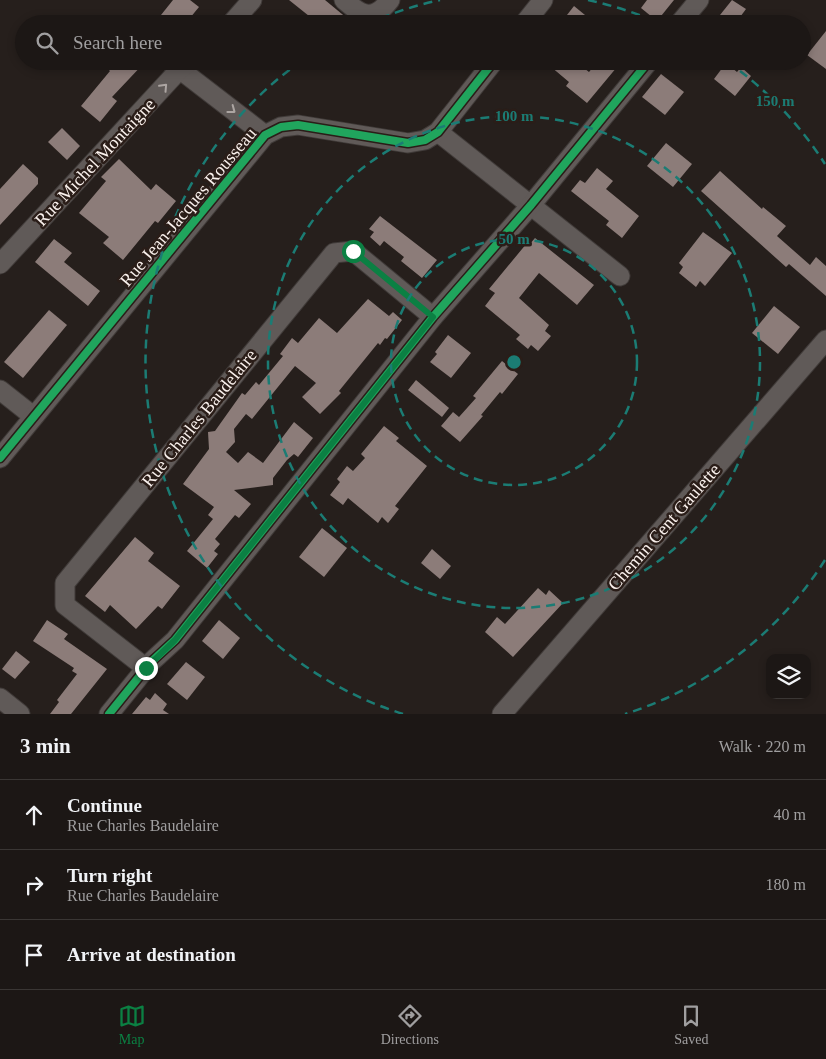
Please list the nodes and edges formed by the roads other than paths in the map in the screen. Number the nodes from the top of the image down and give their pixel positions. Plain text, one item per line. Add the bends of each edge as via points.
1 (252, 0) edge
2 (344, 0) edge
3 (390, 0) edge
4 (543, 0) edge
5 (698, 0) edge
6 (239, 15) edge
7 (531, 15) edge
8 (686, 15) edge
9 (175, 70) edge
10 (187, 70) edge
11 (487, 70) edge
12 (642, 70) edge
13 (438, 132) junction
14 (265, 135) junction
15 (532, 205) junction
16 (0, 264) edge
17 (620, 276) dead end
18 (433, 317) junction
19 (826, 340) edge
20 (0, 390) edge
21 (33, 416) junction
22 (0, 458) edge
23 (146, 668) junction
24 (0, 698) edge
25 (20, 714) edge
26 (109, 714) edge
27 (502, 714) edge

1 - 6 street
2 - 3 street via 358,12 372,15 382,10
4 - 7 street
5 - 8 street
16 -> 9 street, Rue Michel Montaigne
10 -> 14 street
11 - 13 street, Rue Jean-Jacques Rousseau
12 - 15 street
13 - 14 street, Rue Jean-Jacques Rousseau via 425,140 408,143 298,125 281,127
13 - 15 street
14 - 21 street, Rue Jean-Jacques Rousseau
15 - 17 street
15 - 18 street
18 - 23 street via 175,640
18 - 23 street, Rue Charles Baudelaire via 353,251 334,253 65,583 65,605
19 - 27 street, Chemin Cent Gaulette
20 - 21 street
21 - 22 street, Rue Jean-Jacques Rousseau
23 - 26 street
24 - 25 street

